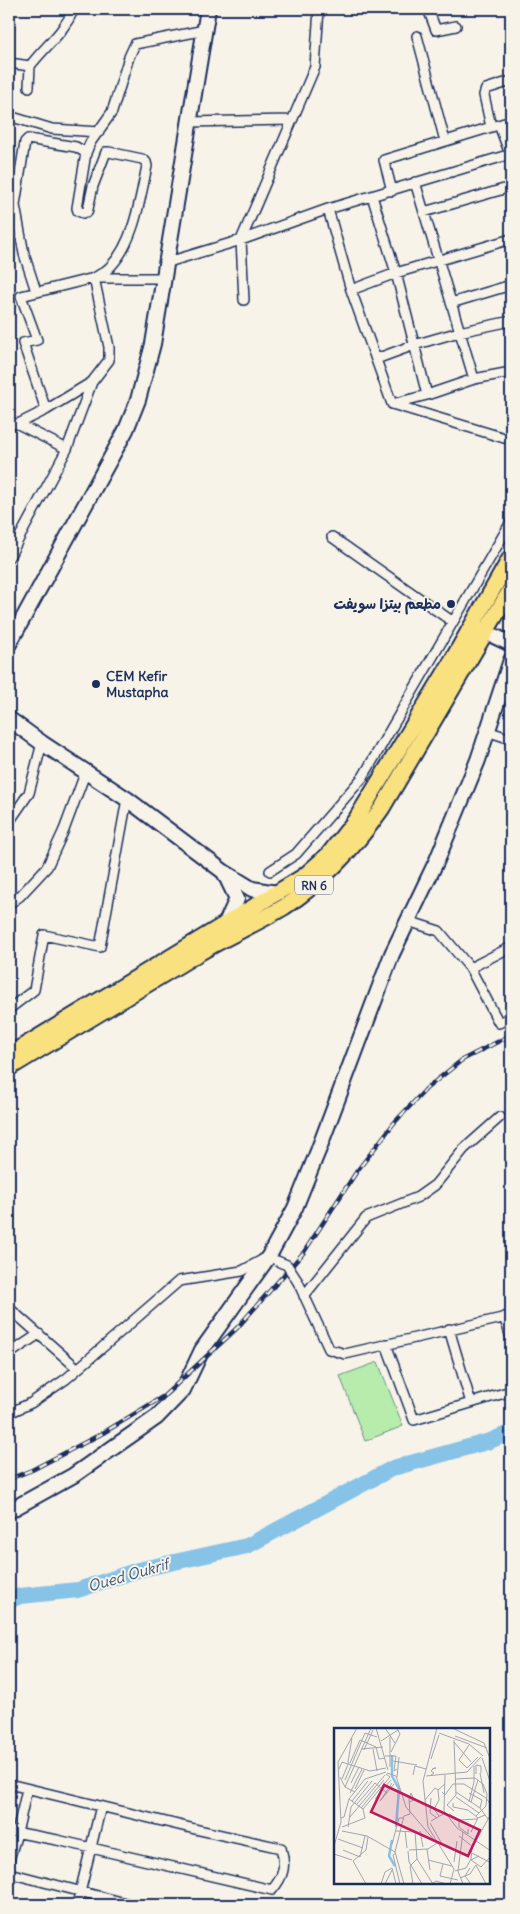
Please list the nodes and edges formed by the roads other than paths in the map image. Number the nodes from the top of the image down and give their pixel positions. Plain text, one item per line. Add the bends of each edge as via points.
1 (74, 9) edge
2 (208, 9) edge
3 (319, 9) edge
4 (428, 9) edge
5 (456, 26) dead end
6 (204, 30) junction
7 (417, 36) dead end
8 (9, 63) edge
9 (30, 66) junction
10 (511, 81) edge
11 (29, 86) dead end
12 (9, 116) edge
13 (292, 120) junction
14 (511, 121) edge
15 (189, 122) junction
16 (495, 126) junction
17 (99, 132) junction
18 (445, 141) junction
19 (86, 153) junction
20 (511, 154) edge
21 (415, 182) junction
22 (511, 187) edge
23 (392, 191) junction
24 (372, 196) junction
25 (328, 209) junction
26 (424, 212) junction
27 (511, 238) edge
28 (241, 240) junction
29 (438, 261) junction
30 (165, 263) junction
31 (396, 274) junction
32 (94, 278) junction
33 (163, 278) junction
34 (511, 285) edge
35 (352, 290) junction
36 (36, 291) junction
37 (244, 300) dead end
38 (451, 303) junction
39 (511, 324) edge
40 (460, 332) junction
41 (414, 345) junction
42 (376, 359) junction
43 (511, 372) edge
44 (511, 377) edge
45 (474, 379) junction
46 (92, 382) junction
47 (427, 396) junction
48 (392, 404) junction
49 (46, 410) junction
50 (14, 423) edge
51 (511, 440) edge
52 (67, 449) junction
53 (511, 522) edge
54 (508, 536) edge
55 (332, 538) dead end
56 (10, 553) edge
57 (511, 557) edge
58 (511, 589) edge
59 (453, 622) junction
60 (472, 626) junction
61 (486, 632) junction
62 (9, 644) edge
63 (511, 644) edge
64 (511, 660) edge
65 (9, 722) edge
66 (487, 731) junction
67 (511, 739) edge
68 (42, 743) junction
69 (86, 771) junction
70 (127, 799) junction
71 (9, 822) edge
72 (270, 871) dead end
73 (224, 872) junction
74 (252, 889) junction
75 (277, 893) junction
76 (236, 899) junction
77 (9, 904) edge
78 (252, 913) junction
79 (408, 921) junction
80 (225, 925) junction
81 (511, 947) edge
82 (470, 968) junction
83 (9, 1009) edge
84 (511, 1017) edge
85 (9, 1055) edge
86 (9, 1068) edge
87 (500, 1117) dead end
88 (273, 1258) junction
89 (304, 1296) junction
90 (9, 1308) edge
91 (508, 1317) edge
92 (449, 1329) junction
93 (39, 1334) junction
94 (511, 1337) edge
95 (386, 1344) junction
96 (9, 1354) edge
97 (77, 1368) junction
98 (511, 1391) edge
99 (471, 1403) junction
100 (9, 1413) edge
101 (9, 1511) edge
102 (9, 1784) edge
103 (27, 1789) junction
104 (101, 1806) junction
105 (13, 1832) edge
106 (91, 1849) junction
107 (9, 1860) edge
108 (9, 1873) edge
109 (80, 1891) junction
110 (77, 1905) edge
111 (133, 1905) edge

1 - 9 street via 67,25
2 - 6 street
3 - 13 street via 314,68
4 - 5 street via 436,30
6 - 15 street
6 - 17 street via 135,44 112,112
7 - 18 street
8 - 9 street
9 - 11 street
10 - 16 street via 486,89 484,95
12 - 17 street via 52,128
13 - 15 street
13 - 28 street
14 - 16 street
15 - 30 street
16 - 18 street
16 - 20 street
17 - 19 street
18 - 23 street via 384,160
19 - 32 street via 77,208 83,213 87,212 106,152 142,159 147,166 136,219 125,245 110,267
19 - 36 street via 76,147 28,139 25,142 14,205
20 - 21 street
21 - 23 street
21 - 26 street
22 - 26 street
23 - 24 street
24 - 25 street
24 - 31 street
25 - 28 street
25 - 35 street
26 - 29 street
27 - 29 street
28 - 30 street
28 - 37 street
29 - 31 street
29 - 38 street
30 - 33 street
31 - 35 street
31 - 41 street
32 - 33 street
32 - 36 street
32 - 46 street via 109,360
33 - 62 street via 153,344 126,430
34 - 38 street
35 - 42 street
36 - 49 street via 21,296 38,340 23,343
38 - 40 street
39 - 40 street
40 - 41 street
40 - 45 street
41 - 42 street
41 - 47 street
42 - 48 street
43 - 44 street
43 - 45 street
45 - 47 street
46 - 49 street
46 - 52 street
47 - 48 street
48 - 51 street
49 - 50 street
50 - 52 street
52 - 56 street
53 - 54 street
54 - 59 street
55 - 59 street
57 - 60 main road, RN 6
58 - 61 main road, RN 6
59 - 72 street via 363,777 296,854
60 - 61 street
60 - 75 main road, RN 6 via 357,818 329,854 303,877
61 - 63 street
61 - 78 main road, RN 6 via 382,808 348,852 311,887 283,907
64 - 66 street
65 - 68 street
66 - 67 street
66 - 79 street via 437,860
68 - 69 street
68 - 71 street via 29,793
69 - 70 street
69 - 77 street via 47,867
70 - 73 street
70 - 83 street via 100,947 44,935 34,990
73 - 74 street
73 - 76 street
74 - 75 street
74 - 78 street
75 - 78 main road, RN 6
76 - 78 street
76 - 80 street
78 - 80 main road, RN 6
78 - 86 main road, RN 6 via 210,946
79 - 82 street via 439,931
79 - 88 street via 392,954 302,1192
80 - 85 main road, RN 6
81 - 82 street
82 - 84 street via 499,1023
87 - 89 street via 464,1149 435,1185 418,1197 366,1218
88 - 89 street, bridge via 287,1265
88 - 97 street via 242,1271 179,1281
88 - 101 street via 202,1350 183,1390 157,1417 74,1475
89 - 95 street via 329,1349 346,1354
90 - 93 street
91 - 92 street
91 - 94 street
92 - 95 street
92 - 99 street
93 - 96 street
93 - 97 street
95 - 99 street via 414,1420
97 - 100 street via 31,1404
98 - 99 street
102 - 103 street
103 - 104 street
103 - 105 street
104 - 106 street
104 - 106 street via 281,1848 284,1860 281,1880 272,1890
105 - 106 street
105 - 107 street
106 - 109 street
108 - 109 street
109 - 110 street
109 - 111 street

